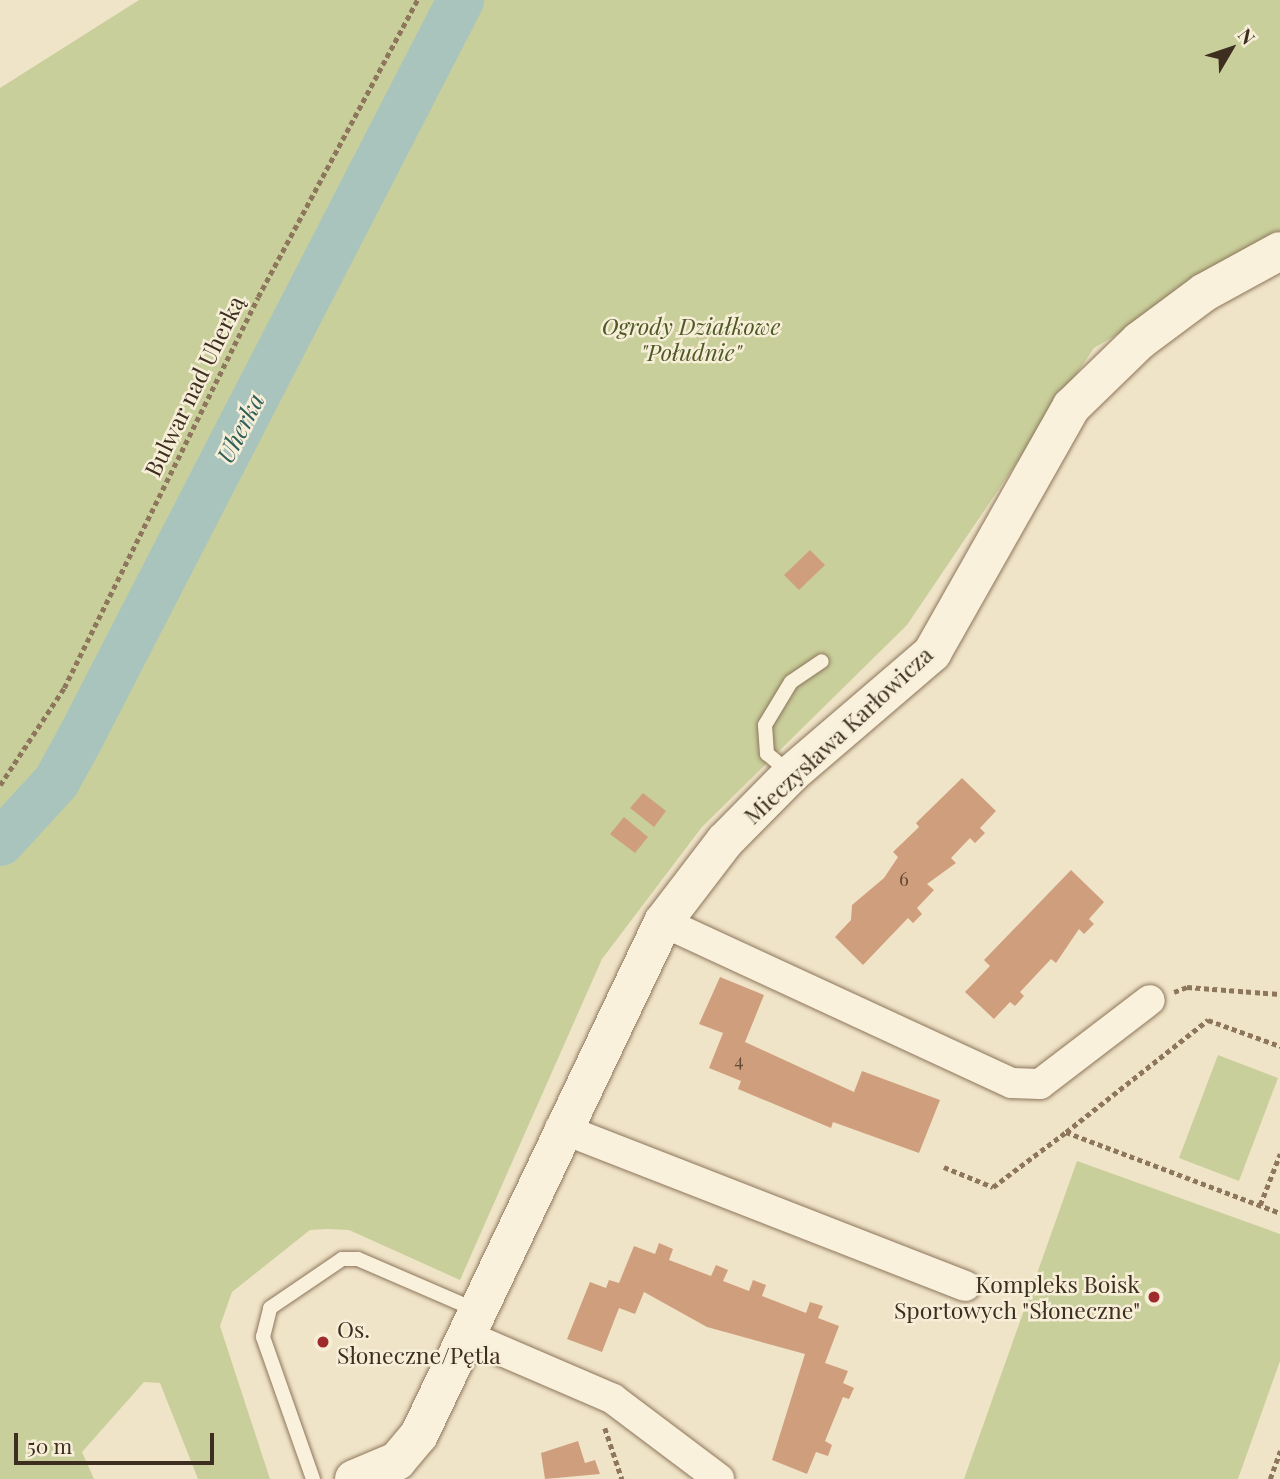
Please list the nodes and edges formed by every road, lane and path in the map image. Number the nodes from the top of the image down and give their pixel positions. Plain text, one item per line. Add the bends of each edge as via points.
1 (416, 0) edge
2 (1280, 251) edge
3 (822, 661) dead end
4 (791, 774) junction
5 (0, 785) edge
6 (663, 922) junction
7 (1280, 994) edge
8 (1150, 1000) joint
9 (1280, 1046) edge
10 (560, 1128) junction
11 (1066, 1132) junction
12 (1280, 1154) edge
13 (944, 1167) dead end
14 (1260, 1205) junction
15 (1280, 1213) edge
16 (965, 1286) dead end
17 (472, 1324) junction
18 (591, 1387) junction
19 (1280, 1451) edge
20 (402, 1470) edge
21 (313, 1479) edge
22 (354, 1479) edge
23 (622, 1479) edge
24 (719, 1479) edge
25 (1270, 1479) edge

1 - 5 path, Bulwar nad Uherką via 258,297 64,688
2 - 4 street, Mieczysława Karłowicza via 1150,333 1070,407 932,653
3 - 4 lane via 792,682 765,725 767,754
4 - 6 street, Mieczysława Karłowicza via 726,841
6 - 8 street via 1013,1083 1040,1084
6 - 10 street, Mieczysława Karłowicza
7 - 8 path via 1187,987
9 - 11 path via 1208,1020
10 - 16 street
10 - 17 street, Mieczysława Karłowicza
11 - 13 path via 993,1187
11 - 14 path
12 - 14 path
14 - 15 path
17 - 18 street
17 - 20 street, Mieczysława Karłowicza
17 - 21 lane via 358,1259 342,1259 270,1308 263,1337
18 - 23 path
18 - 24 street
19 - 25 path
20 - 22 street

